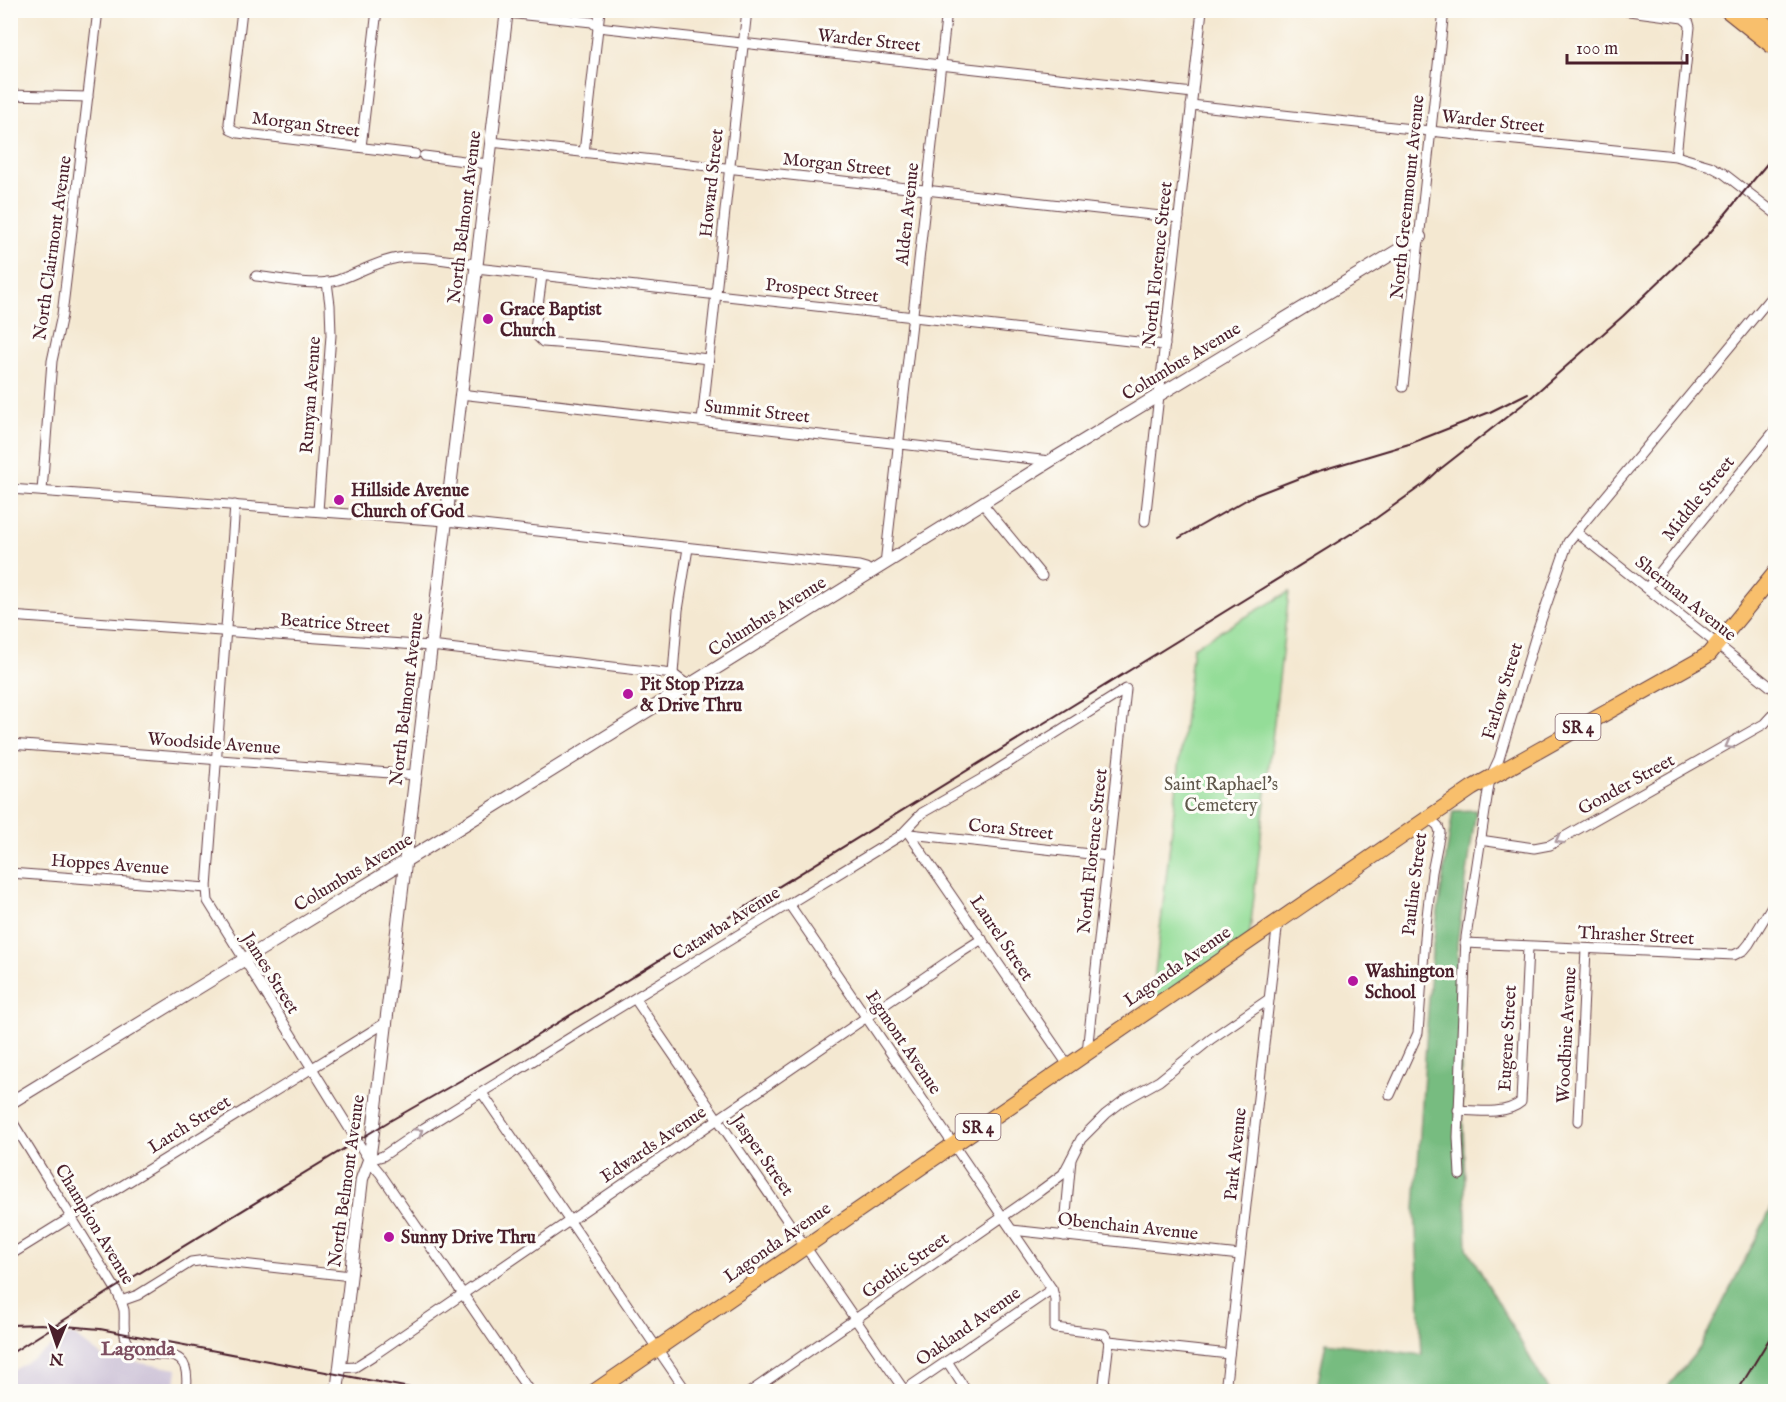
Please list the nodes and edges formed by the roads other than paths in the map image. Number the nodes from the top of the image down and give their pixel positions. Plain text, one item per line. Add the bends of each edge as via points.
1 (98, 10) edge
2 (242, 10) edge
3 (377, 10) edge
4 (600, 10) edge
5 (747, 10) edge
6 (947, 10) edge
7 (1202, 10) edge
8 (1444, 10) edge
9 (1621, 10) edge
10 (1727, 10) edge
11 (1748, 10) edge
12 (507, 12) edge
13 (598, 27) junction
14 (1776, 33) edge
15 (743, 43) junction
16 (1776, 48) edge
17 (940, 65) junction
18 (1192, 93) junction
19 (10, 94) edge
20 (88, 97) junction
21 (1191, 105) junction
22 (1431, 131) junction
23 (491, 142) junction
24 (361, 147) junction
25 (584, 153) junction
26 (1676, 156) junction
27 (488, 164) junction
28 (729, 169) junction
29 (926, 191) junction
30 (1776, 214) edge
31 (1179, 218) junction
32 (1420, 237) junction
33 (475, 266) junction
34 (256, 276) dead end
35 (542, 276) junction
36 (327, 282) junction
37 (1776, 291) edge
38 (716, 295) junction
39 (913, 317) junction
40 (1165, 345) junction
41 (708, 359) junction
42 (1403, 387) dead end
43 (460, 394) junction
44 (1159, 396) junction
45 (702, 421) junction
46 (1776, 429) edge
47 (899, 443) junction
48 (1050, 461) junction
49 (10, 489) edge
50 (42, 491) junction
51 (982, 503) junction
52 (235, 505) junction
53 (318, 511) junction
54 (446, 521) junction
55 (1145, 521) dead end
56 (1576, 532) junction
57 (688, 548) junction
58 (885, 564) junction
59 (1776, 572) edge
60 (871, 573) junction
61 (1042, 576) dead end
62 (1647, 588) junction
63 (10, 616) edge
64 (226, 631) junction
65 (1717, 645) junction
66 (431, 646) junction
67 (673, 674) junction
68 (689, 686) junction
69 (1776, 690) edge
70 (1096, 708) joint
71 (1776, 711) edge
72 (10, 744) edge
73 (217, 760) junction
74 (416, 775) junction
75 (1490, 778) junction
76 (1429, 818) junction
77 (908, 832) junction
78 (1480, 840) junction
79 (1108, 856) junction
80 (405, 861) junction
81 (10, 873) edge
82 (207, 888) junction
83 (1776, 899) edge
84 (789, 904) junction
85 (1278, 920) junction
86 (982, 939) junction
87 (1465, 943) junction
88 (1528, 947) junction
89 (1586, 949) junction
90 (243, 959) junction
91 (635, 999) junction
92 (1269, 999) junction
93 (867, 1017) junction
94 (386, 1023) junction
95 (1087, 1052) junction
96 (1068, 1065) junction
97 (311, 1068) junction
98 (482, 1093) junction
99 (1390, 1095) dead end
100 (10, 1103) edge
101 (1458, 1110) junction
102 (10, 1118) edge
103 (718, 1119) junction
104 (1578, 1121) dead end
105 (954, 1144) junction
106 (1071, 1159) junction
107 (369, 1160) junction
108 (1460, 1175) dead end
109 (72, 1216) junction
110 (1003, 1216) junction
111 (570, 1221) junction
112 (1012, 1230) junction
113 (1064, 1236) junction
114 (806, 1246) junction
115 (10, 1255) edge
116 (1240, 1255) junction
117 (351, 1276) junction
118 (1052, 1288) junction
119 (463, 1294) junction
120 (121, 1301) junction
121 (856, 1319) junction
122 (1109, 1341) junction
123 (657, 1348) junction
124 (1230, 1354) junction
125 (946, 1361) junction
126 (339, 1368) junction
127 (186, 1388) edge
128 (903, 1391) edge
129 (337, 1392) edge
130 (530, 1392) edge
131 (594, 1392) edge
132 (687, 1392) edge
133 (750, 1392) edge
134 (967, 1392) edge
135 (1103, 1392) edge
136 (1225, 1392) edge

1 - 20 street, North Clairmont Avenue
2 - 24 street, Morgan Street via 228,123 231,130
3 - 24 street
4 - 13 street
5 - 15 street, Howard Street
6 - 17 street, Alden Avenue
7 - 18 street, North Florence Street
8 - 22 street, North Greenmount Avenue
9 - 26 street via 1689,22
10 - 16 main road
11 - 14 main road
12 - 13 street, Warder Street via 592,22
12 - 23 street, North Belmont Avenue
13 - 15 street, Warder Street
13 - 25 street
15 - 17 street, Warder Street
15 - 28 street, Howard Street
17 - 18 street, Warder Street
17 - 29 street, Alden Avenue
18 - 21 street, North Florence Street
19 - 20 street
20 - 50 street, North Clairmont Avenue via 62,315 52,361
21 - 22 street, Warder Street
21 - 31 street, North Florence Street
22 - 26 street, Warder Street
22 - 32 street, North Greenmount Avenue
23 - 25 street, Morgan Street
23 - 27 street, North Belmont Avenue
24 - 27 street, Morgan Street
25 - 28 street, Morgan Street
26 - 30 street, Warder Street via 1723,173
27 - 33 street, North Belmont Avenue
28 - 29 street, Morgan Street
28 - 38 street, Howard Street
29 - 31 street, Morgan Street
29 - 39 street, Alden Avenue
31 - 40 street, North Florence Street
32 - 42 street, North Greenmount Avenue
32 - 44 street, Columbus Avenue
33 - 35 street, Prospect Street
33 - 36 street, Prospect Street via 401,257
33 - 43 street, North Belmont Avenue
34 - 36 street
35 - 38 street, Prospect Street
35 - 41 street via 536,335 543,342
36 - 53 street, Runyan Avenue via 331,335
37 - 56 street, Farlow Street
38 - 39 street, Prospect Street
38 - 41 street, Howard Street
39 - 40 street, Prospect Street
39 - 47 street, Alden Avenue
40 - 44 street, North Florence Street
41 - 45 street, Howard Street
43 - 45 street, Summit Street
43 - 54 street, North Belmont Avenue
44 - 48 street, Columbus Avenue
44 - 55 street, North Florence Street
45 - 47 street, Summit Street
46 - 62 street, Middle Street
47 - 48 street, Summit Street
47 - 58 street, Alden Avenue
48 - 51 street, Columbus Avenue
49 - 50 street
50 - 52 street
51 - 58 street, Columbus Avenue
51 - 61 street
52 - 53 street
52 - 64 street, James Street
53 - 54 street
54 - 57 street
54 - 66 street, North Belmont Avenue
56 - 62 street, Sherman Avenue
56 - 75 street, Farlow Street via 1568,542
57 - 60 street via 859,566
57 - 67 street
58 - 60 street, Columbus Avenue
59 - 65 main road, Lagonda Avenue / SR 4
60 - 68 street, Columbus Avenue
62 - 65 street, Sherman Avenue
63 - 64 street, Beatrice Street
64 - 66 street, Beatrice Street
64 - 73 street, James Street
65 - 69 street, Sherman Avenue
65 - 75 main road, Lagonda Avenue / SR 4 via 1698,661
66 - 67 street, Beatrice Street
66 - 74 street, North Belmont Avenue
67 - 68 street
68 - 80 street, Columbus Avenue
70 - 77 street, Catawba Avenue via 922,813
70 - 79 street, North Florence Street via 1126,689
71 -> 78 street, Gonder Street via 1764,724 1551,845 1534,848
72 - 73 street, Woodside Avenue
73 - 74 street, Woodside Avenue
73 - 82 street, James Street
74 - 80 street, North Belmont Avenue
75 - 76 main road, Lagonda Avenue / SR 4
75 - 78 street, Farlow Street
76 - 85 main road, Lagonda Avenue / SR 4
76 - 99 street, Pauline Street via 1440,832 1426,925 1418,1033
77 - 79 street, Cora Street
77 - 84 street, Catawba Avenue
77 - 86 street, Laurel Street
78 - 87 street, Farlow Street
79 - 95 street, North Florence Street
80 - 90 street, Columbus Avenue
80 - 94 street, North Belmont Avenue
81 - 82 street, Hoppes Avenue
82 - 90 street, James Street via 209,904
83 - 89 street, Thrasher Street via 1749,944 1734,955
84 - 91 street, Catawba Avenue
84 - 93 street, Egmont Avenue
85 - 92 street, Park Avenue
85 - 95 main road, Lagonda Avenue / SR 4
86 - 93 street, Edwards Avenue
86 - 96 street, Laurel Street
87 - 88 street, Thrasher Street
87 - 101 street, Farlow Street
88 - 89 street, Thrasher Street
88 - 101 street, Eugene Street via 1521,1102 1504,1109
89 - 104 street, Woodbine Avenue
90 - 97 street, James Street
90 - 100 street, Columbus Avenue
91 - 98 street, Catawba Avenue
91 - 103 street, Jasper Street
92 - 106 street, Gothic Street via 1159,1081 1106,1114 1082,1139
92 - 116 street, Park Avenue
93 - 103 street, Edwards Avenue
93 - 105 street, Egmont Avenue
94 - 97 street, Larch Street
94 - 107 street, North Belmont Avenue
95 - 96 main road, Lagonda Avenue / SR 4
96 - 105 main road, Lagonda Avenue / SR 4
97 - 107 street, James Street
97 - 109 street, Larch Street
107 -> 98 street, Catawba Avenue via 383,1156
98 - 111 street
101 - 108 street, Farlow Street
102 - 109 street, Champion Avenue
103 - 111 street, Edwards Avenue
103 - 114 street, Jasper Street
105 - 110 street, Egmont Avenue
105 - 114 main road, Lagonda Avenue / SR 4
106 - 110 street, Gothic Street via 1063,1174
106 - 113 street, Gothic Street
107 - 117 street, North Belmont Avenue via 363,1179
107 - 119 street, James Street
109 - 115 street, Larch Street
109 - 120 street, Champion Avenue
110 - 112 street, Egmont Avenue
110 - 121 street, Gothic Street
111 - 119 street, Edwards Avenue
111 - 123 street
112 - 113 street, Obenchain Avenue
112 - 118 street, Egmont Avenue
113 - 116 street, Obenchain Avenue
114 - 121 street, Jasper Street
114 - 123 main road, Lagonda Avenue / SR 4
116 - 124 street, Park Avenue
117 - 120 street via 197,1260
117 - 126 street, North Belmont Avenue
118 - 122 street via 1055,1328 1104,1334
118 - 125 street, Oakland Avenue
119 - 126 street, Edwards Avenue via 355,1367
119 - 130 street, James Street
120 - 127 street, Champion Avenue via 125,1336 131,1347 179,1359 187,1369
121 - 128 street, Jasper Street
121 - 133 street, Gothic Street
122 - 124 street
122 - 135 street
123 - 131 main road, Lagonda Avenue / SR 4
123 - 132 street
124 - 136 street, Park Avenue
125 - 128 street, Oakland Avenue
125 - 134 street
126 - 129 street, North Belmont Avenue

